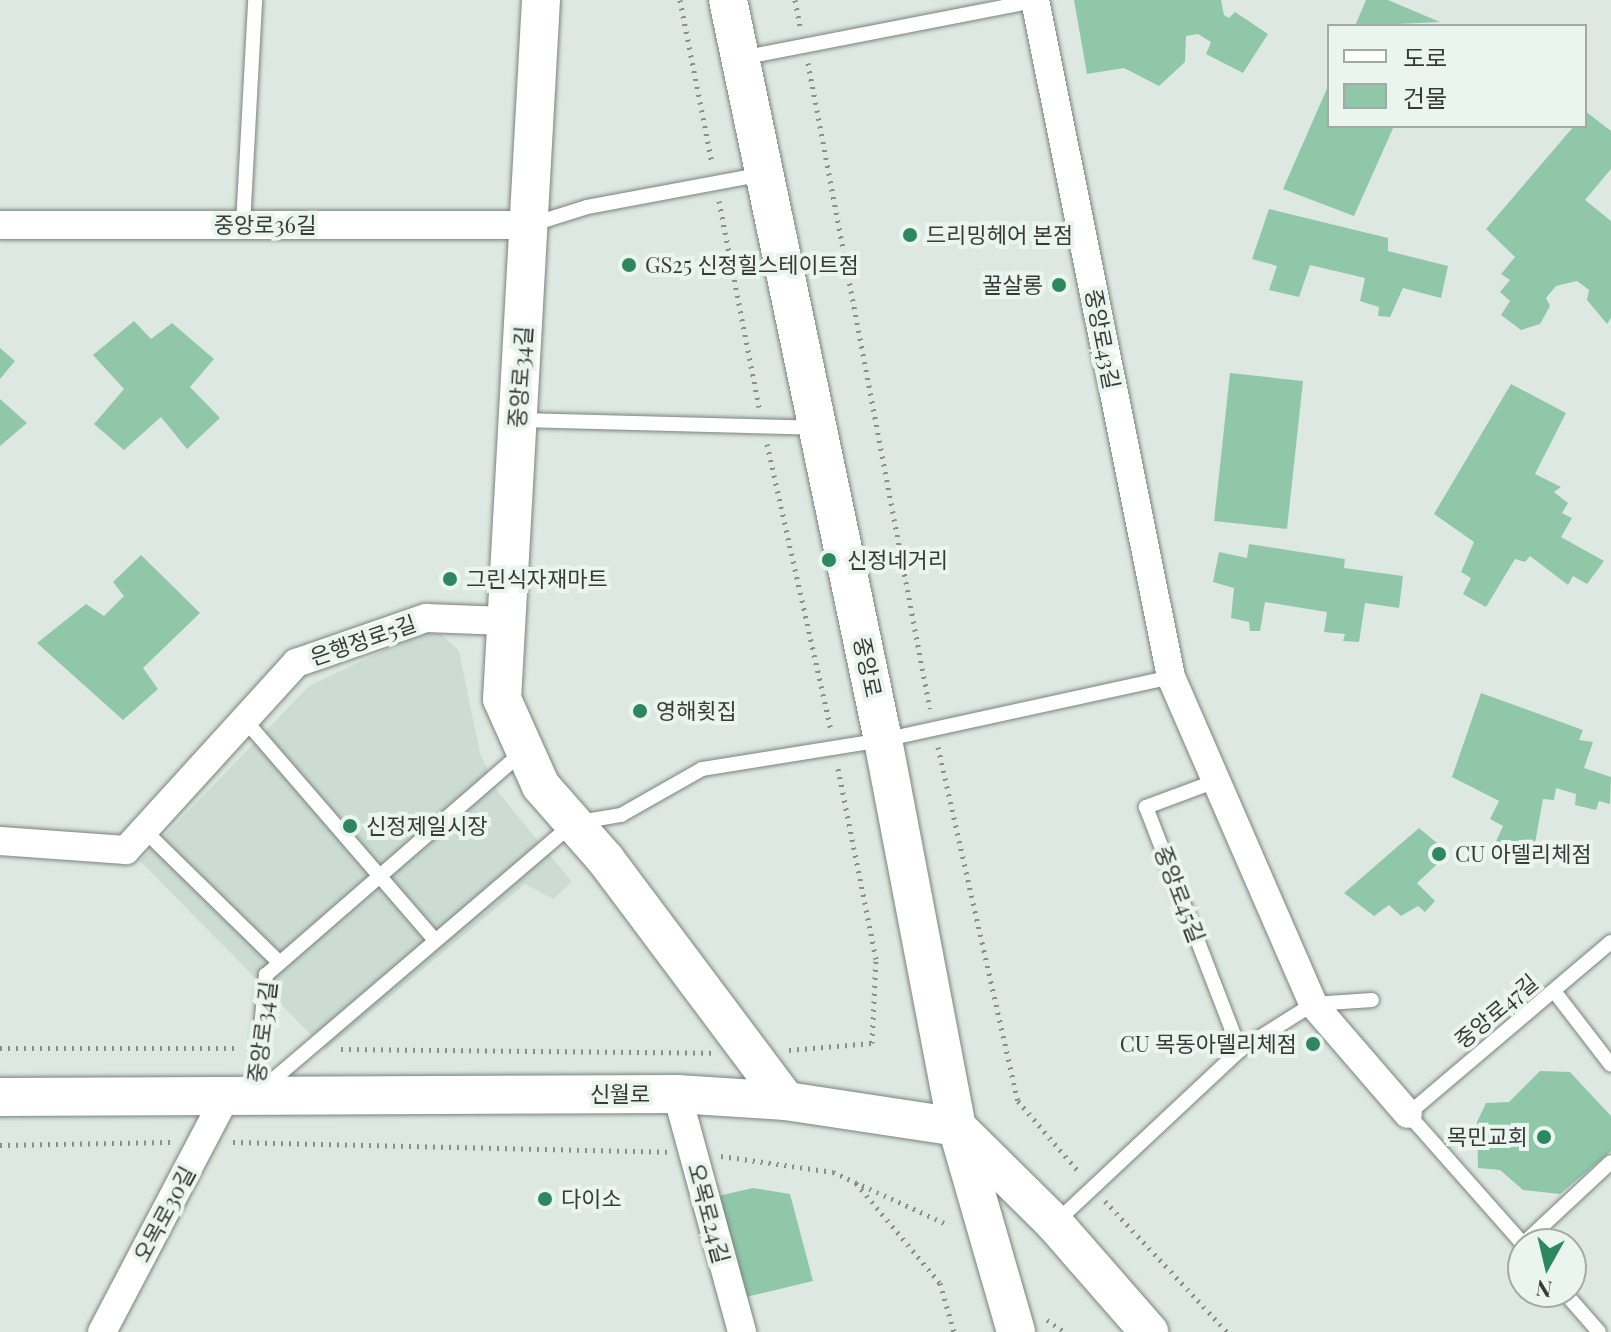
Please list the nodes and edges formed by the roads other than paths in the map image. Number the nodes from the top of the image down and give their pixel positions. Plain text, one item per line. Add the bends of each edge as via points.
1 (255, 0) edge
2 (541, 0) edge
3 (728, 0) edge
4 (1035, 0) edge
5 (740, 58) junction
6 (765, 174) junction
7 (0, 225) edge
8 (243, 225) junction
9 (529, 225) junction
10 (517, 420) junction
11 (818, 428) junction
12 (506, 621) junction
13 (1171, 677) junction
14 (244, 719) junction
15 (883, 740) junction
16 (525, 750) junction
17 (1216, 781) junction
18 (574, 823) junction
19 (146, 832) junction
20 (0, 841) edge
21 (381, 877) junction
22 (435, 940) junction
23 (1611, 942) edge
24 (280, 963) junction
25 (1554, 991) junction
26 (1372, 1000) dead end
27 (1313, 1004) junction
28 (1240, 1050) junction
29 (1611, 1065) edge
30 (677, 1094) junction
31 (240, 1096) junction
32 (0, 1097) edge
33 (786, 1101) junction
34 (1408, 1114) junction
35 (957, 1127) junction
36 (1611, 1162) edge
37 (1054, 1223) junction
38 (1509, 1228) edge
39 (1540, 1228) edge
40 (1578, 1308) edge
41 (102, 1332) edge
42 (742, 1332) edge
43 (1016, 1332) edge
44 (1149, 1332) edge
45 (1599, 1332) edge

1 - 8 lane
2 - 9 main road, 중앙로34길
3 - 5 main road, 중앙로
4 - 5 lane
4 - 13 street, 중앙로43길
5 - 6 main road, 중앙로
6 - 9 lane via 587,207
6 - 11 main road, 중앙로
7 - 8 street, 중앙로36길
8 - 9 street, 중앙로36길
9 - 10 main road, 중앙로34길
10 - 11 lane
10 - 12 main road, 중앙로34길
11 - 15 main road, 중앙로
12 - 14 street, 은행정로5길 via 426,618 296,663
12 - 16 main road, 중앙로34길 via 502,699
13 - 15 lane
13 - 17 street
14 - 19 street, 은행정로5길
14 - 21 lane
15 - 18 lane via 702,769 621,815
15 - 35 main road, 중앙로
16 - 18 main road, 중앙로34길 via 541,786
16 - 21 lane, 중앙로34길
17 - 27 street
17 - 28 lane, 중앙로45길 via 1146,807
18 - 22 lane
18 - 33 main road, 중앙로34길
19 - 20 street, 은행정로5길 via 126,850
19 - 24 lane
21 - 22 lane
21 - 24 lane, 중앙로34길
22 - 31 lane
23 - 25 lane, 중앙로47길
24 - 31 lane, 중앙로34길 via 266,975 259,1048
25 - 29 lane
25 - 34 lane, 중앙로47길
26 - 27 lane
27 - 28 lane
27 - 34 street
28 - 37 lane
30 - 31 main road, 신월로
30 - 33 main road, 신월로
30 - 42 street, 오목로24길
31 - 32 main road, 신월로
31 - 41 street, 오목로30길 via 203,1141
33 - 35 main road, 신월로
34 - 38 lane
35 - 37 main road
35 - 43 main road, 중앙로
36 - 39 lane
37 - 44 main road
40 - 45 lane

